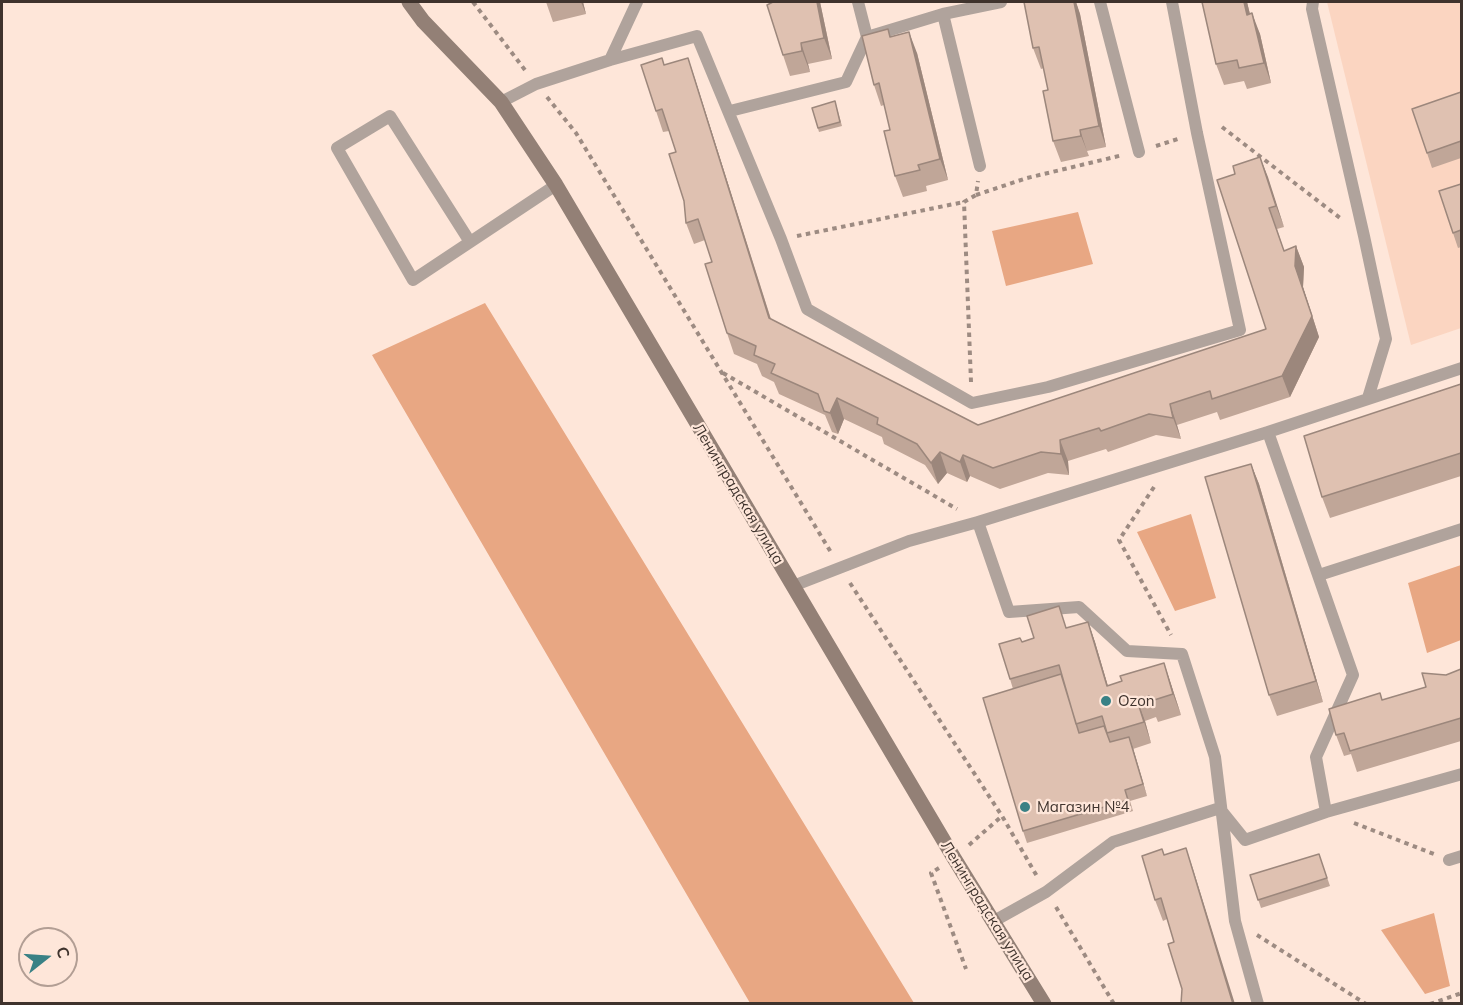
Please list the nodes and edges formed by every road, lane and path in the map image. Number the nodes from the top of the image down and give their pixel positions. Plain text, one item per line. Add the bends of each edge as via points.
1 (410, 2) edge
2 (473, 2) edge
3 (637, 2) edge
4 (858, 2) edge
5 (1001, 2) edge
6 (1100, 2) edge
7 (1172, 2) edge
8 (1313, 2) edge
9 (943, 14) junction
10 (867, 37) junction
11 (610, 60) junction
12 (536, 84) junction
13 (501, 102) junction
14 (729, 111) junction
15 (1222, 127) dead end
16 (1197, 134) junction
17 (1139, 152) junction
18 (980, 166) joint
19 (556, 185) junction
20 (976, 195) junction
21 (964, 202) junction
22 (1364, 236) junction
23 (781, 239) junction
24 (470, 242) junction
25 (1461, 368) edge
26 (722, 372) junction
27 (1368, 398) junction
28 (972, 403) junction
29 (1268, 432) junction
30 (1170, 462) junction
31 (978, 522) junction
32 (1461, 529) edge
33 (840, 567) junction
34 (1320, 575) junction
35 (793, 586) junction
36 (1182, 654) junction
37 (1461, 774) edge
38 (1220, 808) junction
39 (1326, 813) junction
40 (1461, 856) edge
41 (1449, 860) joint
42 (1046, 891) junction
43 (994, 921) junction
44 (1235, 921) junction
45 (1461, 993) edge
46 (1044, 1004) edge
47 (1114, 1004) edge
48 (1258, 1004) edge
49 (1366, 1004) edge
50 (1430, 1004) edge

1 - 13 street, Ленинградская улица via 423,21
2 - 12 path
3 - 11 lane
4 - 10 lane
5 - 9 lane
6 - 17 lane
7 - 16 lane
8 - 22 lane
9 - 10 lane
9 - 18 lane
10 - 14 lane via 846,82
11 - 12 lane
11 - 14 lane via 697,36
12 - 13 lane
12 - 26 path via 576,133
13 - 19 street, Ленинградская улица
14 - 23 lane
15 - 22 path
16 - 17 path
16 - 28 lane via 1240,330 1048,387
17 - 20 path via 1027,178
18 - 20 path
19 - 24 lane
19 - 35 street, Ленинградская улица
20 - 21 path
21 - 23 path
21 - 28 path
22 - 27 lane via 1386,339
23 - 28 lane via 807,309
24 - 24 lane via 414,280 337,148 390,116
25 - 27 lane
26 - 31 path
26 - 33 path
27 - 29 lane
29 - 30 lane
29 - 34 lane
30 - 31 lane
30 - 36 path via 1119,540
31 - 33 lane
31 - 36 lane via 1009,612 1079,607 1127,651
32 - 34 lane
33 - 35 lane
33 - 42 path via 1002,816
34 - 39 lane via 1353,675 1316,757
35 - 43 street, Ленинградская улица
36 - 38 lane via 1215,757
37 - 39 lane
38 - 39 lane via 1245,840
38 - 42 lane via 1113,842
38 - 44 lane
39 - 41 path
40 - 41 lane
42 - 43 lane
42 - 47 path
43 - 46 street, Ленинградская улица
44 - 48 lane
44 - 49 path
45 - 50 path

